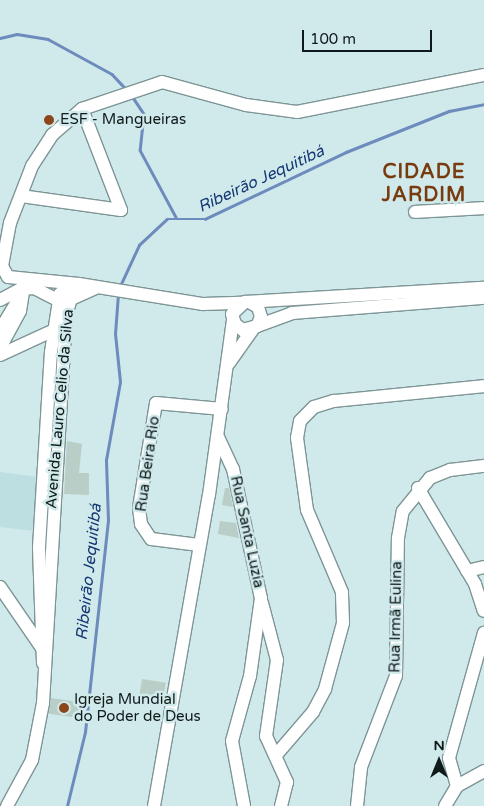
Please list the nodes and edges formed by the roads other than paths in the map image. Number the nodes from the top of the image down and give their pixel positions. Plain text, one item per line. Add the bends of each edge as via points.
1 (484, 75) edge
2 (82, 109) junction
3 (21, 196) junction
4 (484, 208) edge
5 (415, 212) dead end
6 (5, 221) edge
7 (6, 276) junction
8 (79, 284) junction
9 (26, 287) junction
10 (102, 288) junction
11 (484, 288) edge
12 (484, 298) edge
13 (0, 300) edge
14 (63, 302) junction
15 (245, 302) junction
16 (203, 304) junction
17 (232, 318) junction
18 (255, 328) junction
19 (0, 330) edge
20 (54, 330) junction
21 (0, 348) edge
22 (0, 355) edge
23 (229, 363) junction
24 (55, 370) junction
25 (484, 386) edge
26 (222, 409) junction
27 (218, 437) junction
28 (484, 466) edge
29 (418, 488) junction
30 (199, 544) junction
31 (484, 567) edge
32 (467, 572) junction
33 (0, 587) edge
34 (261, 598) junction
35 (484, 611) edge
36 (484, 633) edge
37 (43, 649) junction
38 (276, 755) junction
39 (484, 771) edge
40 (457, 786) junction
41 (7, 806) edge
42 (154, 806) edge
43 (244, 806) edge
44 (281, 806) edge
45 (357, 806) edge
46 (445, 806) edge

1 - 2 street via 297,112 246,105 181,84 145,85
2 - 3 street via 52,135
2 - 3 street via 121,210
3 - 6 street
4 - 5 street
6 - 7 street via 2,266
7 - 9 street
7 - 13 street
8 - 9 street
8 - 10 street
8 - 14 street, Avenida Lauro Celio da Silva via 64,289
9 - 13 street
9 - 14 street
9 - 19 street
9 - 21 street via 20,311
10 - 14 street, Avenida Lauro Celio da Silva
10 - 16 street
11 - 15 street
12 - 18 street via 298,313
14 - 20 street, Avenida Lauro Celio da Silva
14 - 24 street, Avenida Lauro Celio da Silva
15 - 16 street
15 - 17 street
15 - 18 street via 260,311
16 - 17 street
17 - 18 street via 243,330
17 - 23 street via 227,336
18 - 23 street
20 - 22 street
20 - 24 street, Avenida Lauro Celio da Silva
23 - 26 street
24 - 37 street, Avenida Lauro Celio da Silva via 44,547
25 - 38 street via 364,397 314,407 300,421 297,438 310,522 342,592 343,622 325,689 313,712
26 - 27 street
26 - 30 street, Rua Beira Rio via 156,403 139,508 141,524 151,539
27 - 30 street
27 - 34 street, Rua Santa Luzia via 233,469
28 - 29 street via 440,473
29 - 32 street
29 - 45 street, Rua Irmã Eulina via 403,511 398,538 396,676 361,767
30 - 42 street
31 - 32 street
32 - 35 street
33 - 37 street
34 - 38 street via 277,660 266,736
34 - 43 street, Rua Santa Luzia via 250,676 232,741
36 - 40 street via 449,758
37 - 41 street, Avenida Lauro Celio da Silva via 38,741 29,770
38 - 44 street via 287,782
39 - 40 street
40 - 46 street

